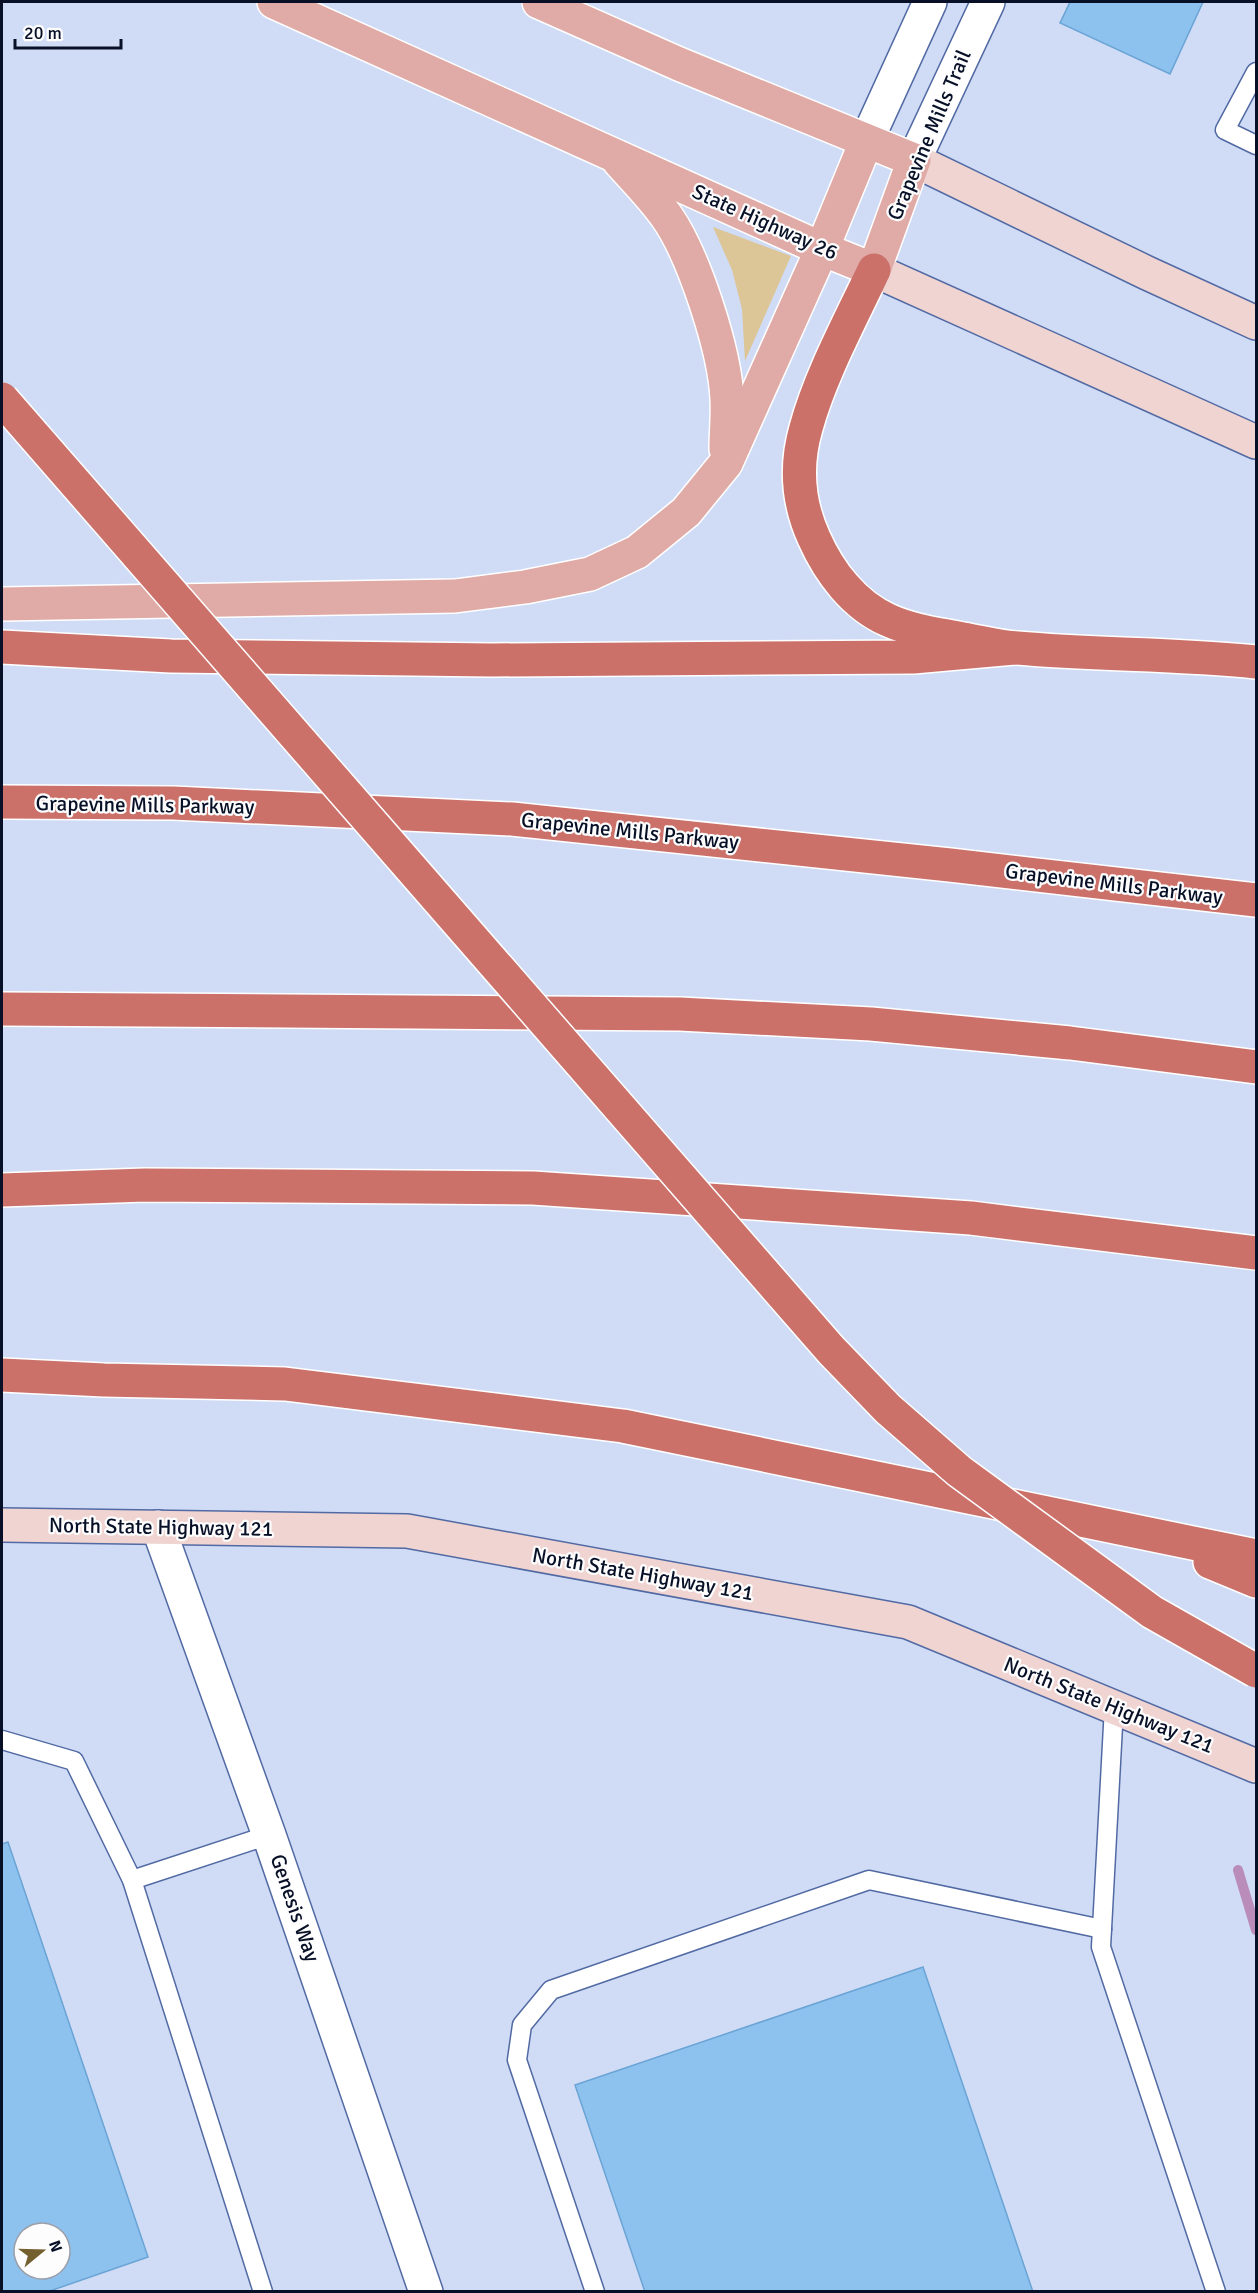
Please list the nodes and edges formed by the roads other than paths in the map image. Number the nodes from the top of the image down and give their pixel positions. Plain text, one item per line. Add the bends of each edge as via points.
1 (274, 2) edge
2 (539, 2) edge
3 (930, 2) edge
4 (988, 2) edge
5 (1257, 72) edge
6 (866, 142) junction
7 (1257, 145) edge
8 (612, 153) junction
9 (914, 160) junction
10 (822, 249) junction
11 (874, 270) junction
12 (1257, 323) edge
13 (2, 399) edge
14 (1257, 442) edge
15 (726, 463) junction
16 (2, 604) edge
17 (2, 647) edge
18 (1014, 648) junction
19 (1257, 662) edge
20 (2, 802) edge
21 (1257, 900) edge
22 (2, 1008) edge
23 (1257, 1066) edge
24 (2, 1190) edge
25 (1257, 1253) edge
26 (2, 1375) edge
27 (2, 1525) edge
28 (158, 1527) junction
29 (1128, 1528) junction
30 (1257, 1556) edge
31 (1257, 1581) edge
32 (1257, 1671) edge
33 (1114, 1707) junction
34 (2, 1740) edge
35 (1257, 1766) edge
36 (269, 1834) junction
37 (132, 1880) junction
38 (1102, 1929) junction
39 (263, 2292) edge
40 (426, 2292) edge
41 (595, 2292) edge
42 (1216, 2292) edge

1 - 8 main road, State Highway 26
2 - 6 main road
3 - 6 street
4 - 9 street, Grapevine Mills Trail
5 - 7 lane via 1225,130
6 - 9 main road
6 - 10 main road
8 - 10 main road, State Highway 26
8 - 15 main road via 667,217 705,303 720,350 728,398
9 - 11 main road, Grapevine Mills Trail
9 - 12 main road
10 - 11 main road, State Highway 26
10 - 15 main road
11 - 14 main road, State Highway 26
11 - 18 highway via 805,429 798,488 806,521 838,581 887,620 917,630
13 - 32 highway, bridge via 831,1350 888,1409 959,1471 1152,1612
15 - 16 main road via 686,512 637,552 590,574 525,587 455,596
17 - 18 highway via 171,656 492,660 913,657
18 - 19 highway
20 - 21 highway, Grapevine Mills Parkway via 173,803 512,819
22 - 23 highway via 680,1014 895,1026 1070,1042
24 - 25 highway via 145,1185 533,1188 971,1218
26 - 29 highway via 285,1384 623,1426
27 - 28 main road, North State Highway 121
28 - 33 main road, North State Highway 121 via 407,1531 908,1622
28 - 36 street, Genesis Way
29 - 30 highway
29 - 31 highway
33 - 35 main road, North State Highway 121
33 - 38 lane
34 - 37 lane via 74,1761
36 - 37 lane
36 - 40 street, Genesis Way
37 - 39 lane
38 - 41 lane via 869,1880 551,1990 522,2025 517,2060
38 - 42 lane via 1101,1947

